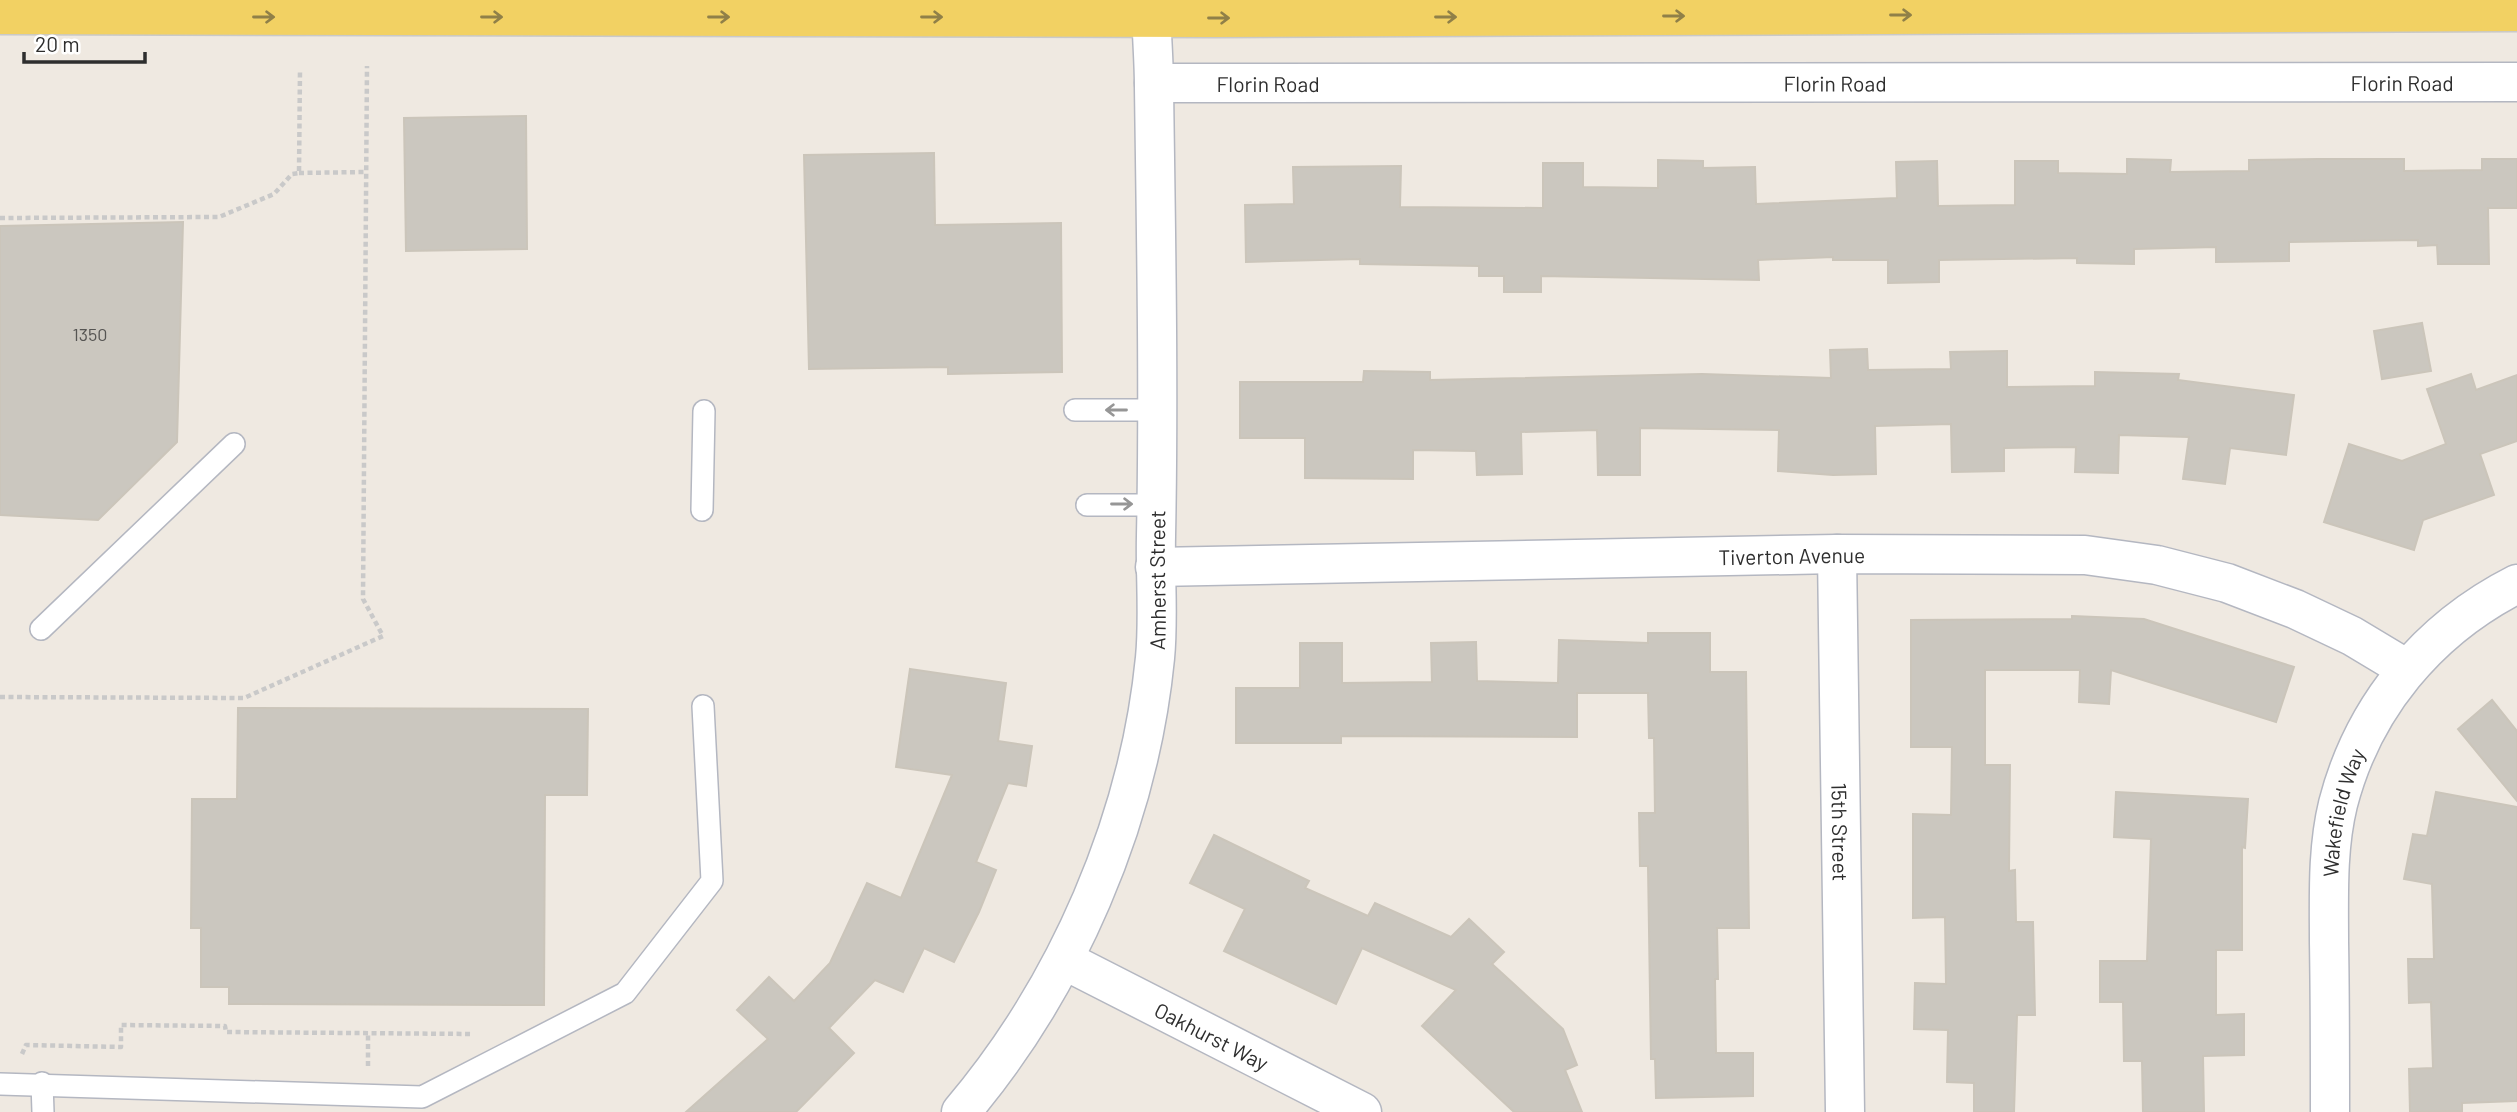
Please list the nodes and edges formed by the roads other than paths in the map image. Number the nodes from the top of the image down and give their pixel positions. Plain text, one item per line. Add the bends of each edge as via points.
1 (1151, 9) edge
2 (2517, 12) edge
3 (0, 15) edge
4 (2517, 82) edge
5 (1154, 83) junction
6 (1075, 410) dead end
7 (1157, 410) junction
8 (704, 411) dead end
9 (234, 444) dead end
10 (1087, 505) dead end
11 (1157, 505) junction
12 (702, 510) dead end
13 (1837, 554) junction
14 (1155, 567) junction
15 (2517, 584) edge
16 (41, 629) dead end
17 (2407, 669) junction
18 (703, 706) dead end
19 (1063, 960) junction
20 (43, 1083) junction
21 (4, 1084) edge
22 (43, 1112) edge
23 (961, 1112) edge
24 (1362, 1112) edge
25 (1844, 1112) edge
26 (2330, 1112) edge

1 -> 2 main road
3 -> 1 main road
1 - 5 street, Amherst Street
4 - 5 street, Florin Road
5 - 7 street, Amherst Street
7 -> 6 lane
7 - 11 street, Amherst Street
8 - 12 lane
9 - 16 lane
10 -> 11 lane
11 - 14 street, Amherst Street
13 - 14 street, Tiverton Avenue
13 - 17 street, Tiverton Avenue via 2085,555 2157,565 2227,583 2295,609
13 - 25 street, 15th Street
14 - 19 street, Amherst Street via 1155,657 1139,749 1119,824
15 - 17 street, Wakefield Way via 2485,600
17 - 26 street, Wakefield Way via 2357,750 2338,805 2329,862
18 - 20 lane via 712,881 625,993 422,1097
19 - 23 street, Amherst Street via 1022,1028
19 - 24 street, Oakhurst Way
20 - 21 lane
20 - 22 lane

